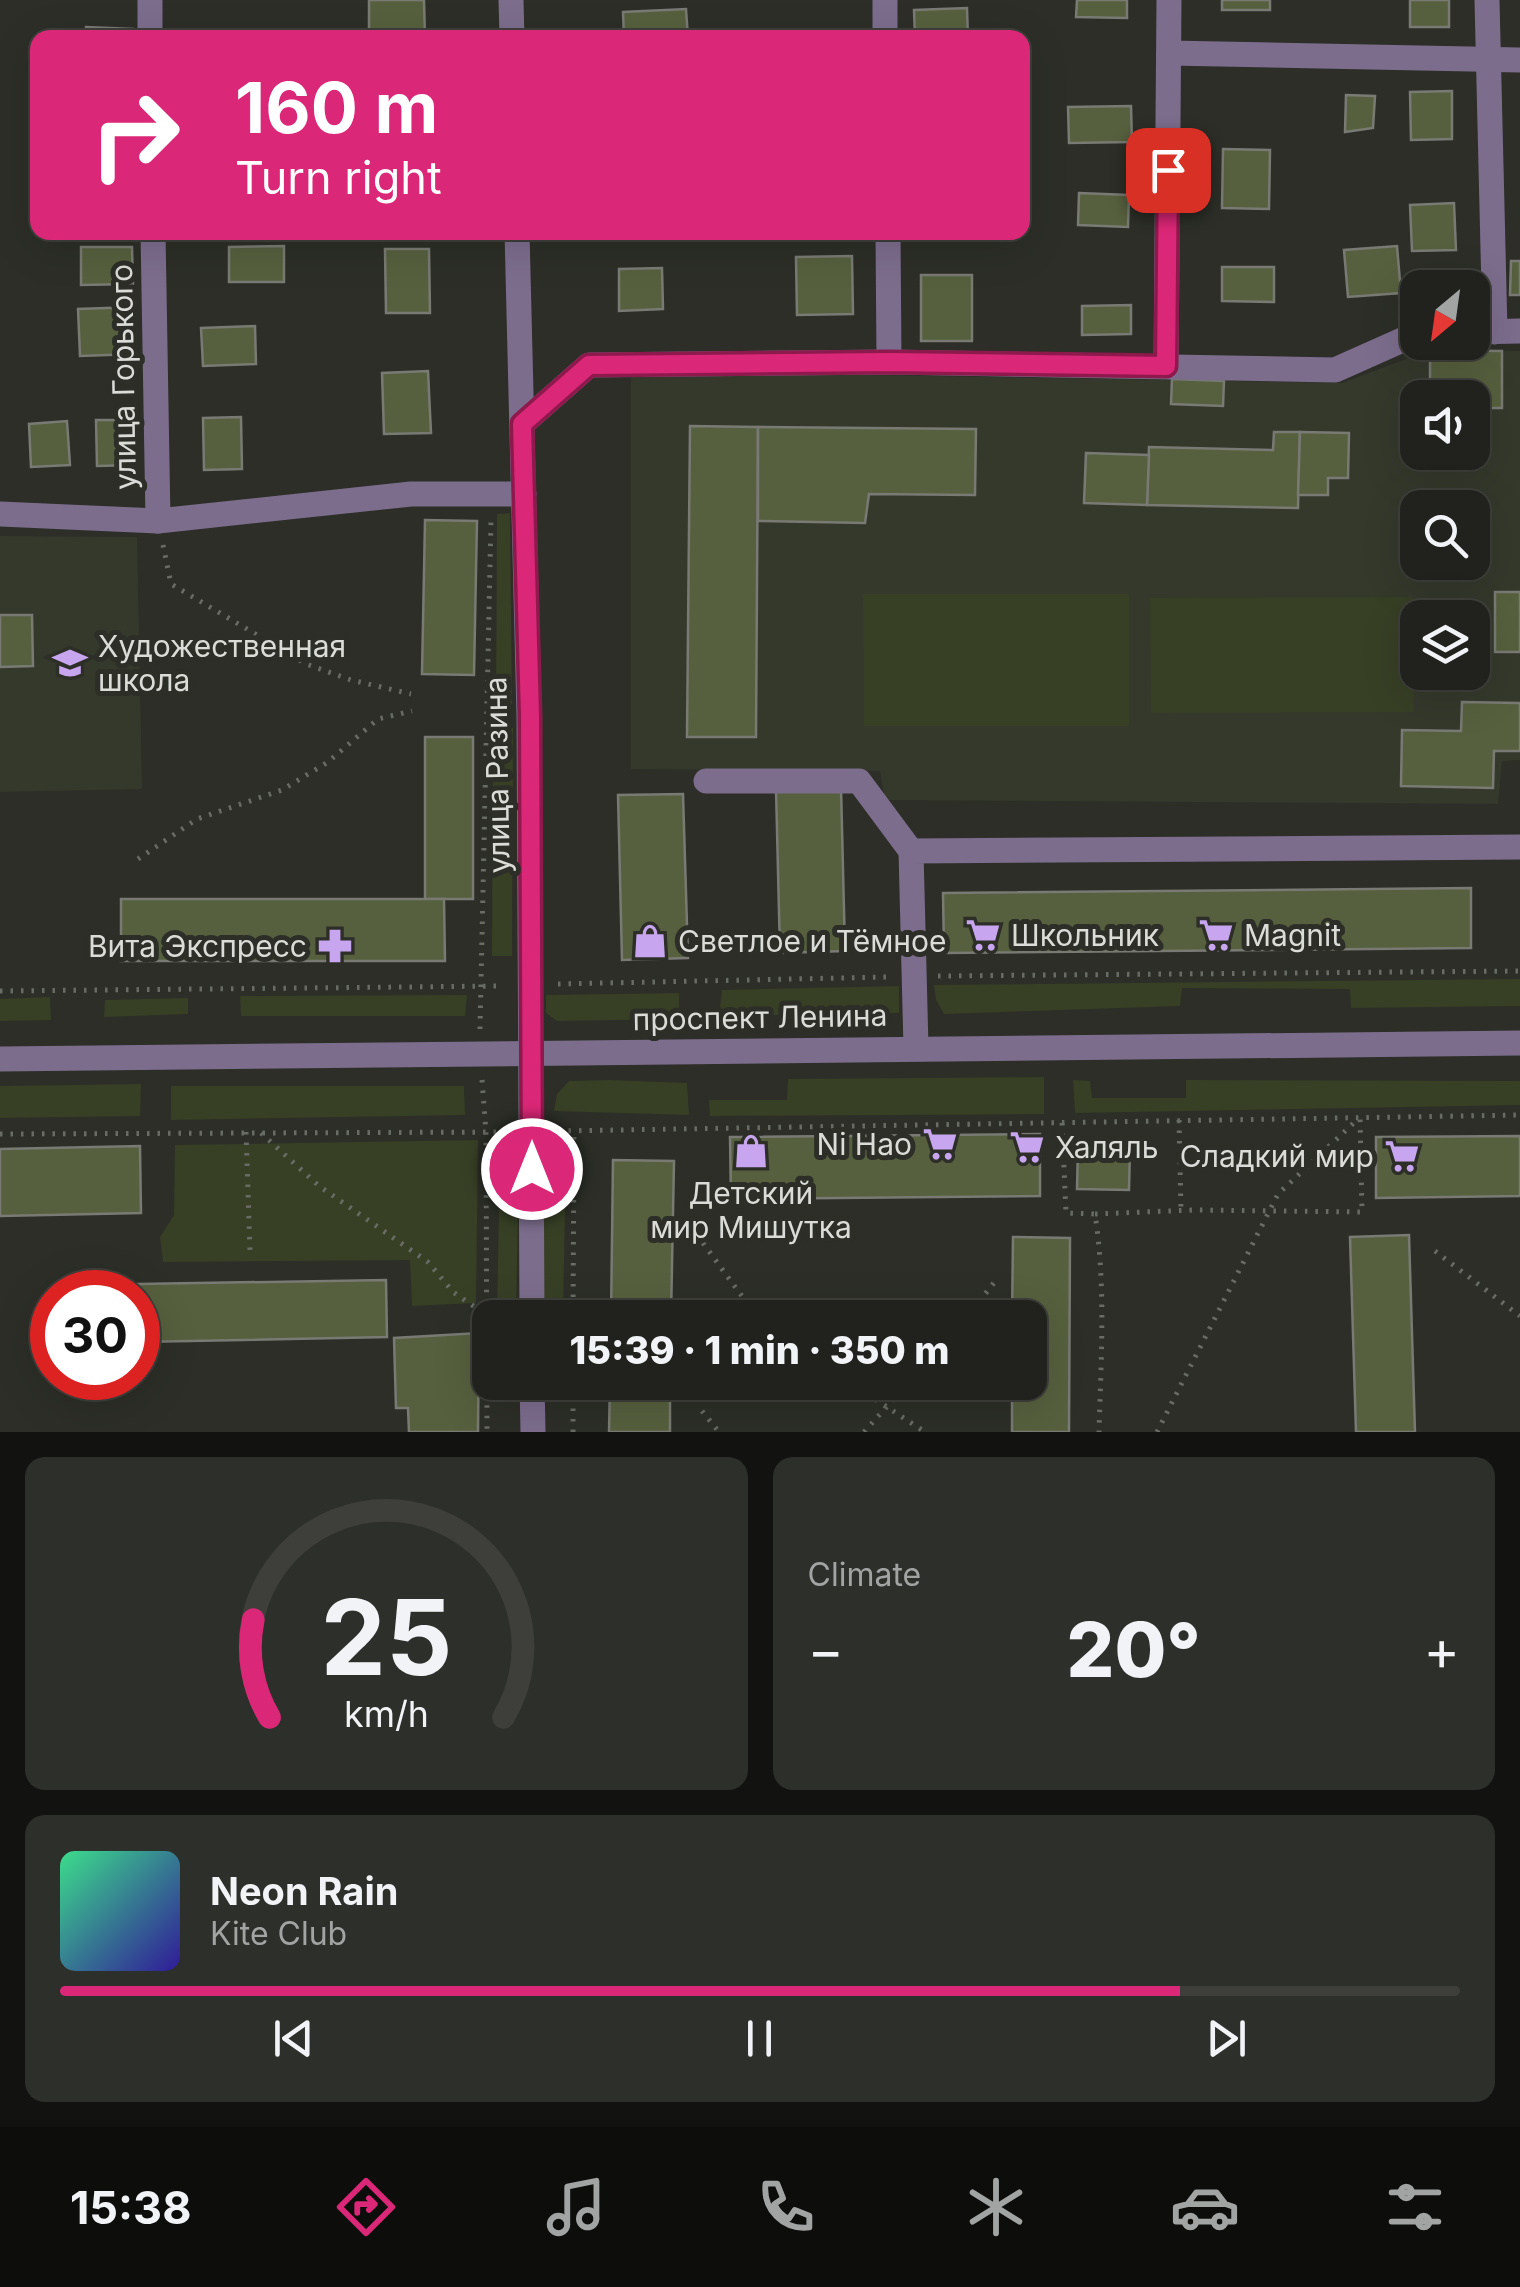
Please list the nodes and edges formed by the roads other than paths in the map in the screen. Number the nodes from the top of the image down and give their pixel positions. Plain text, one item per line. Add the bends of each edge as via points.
1 (150, 0) edge
2 (511, 0) edge
3 (884, 0) edge
4 (1169, 0) edge
5 (1486, 0) edge
6 (150, 30) edge
7 (512, 30) edge
8 (885, 30) edge
9 (1170, 53) junction
10 (1488, 60) junction
11 (1520, 60) edge
12 (153, 240) edge
13 (517, 240) edge
14 (888, 240) edge
15 (1496, 332) edge
16 (1400, 341) edge
17 (889, 362) junction
18 (1166, 366) junction
19 (522, 424) junction
20 (524, 494) junction
21 (0, 514) edge
22 (158, 520) junction
23 (706, 781) dead end
24 (1520, 847) edge
25 (911, 852) junction
26 (1520, 1042) edge
27 (916, 1048) junction
28 (532, 1052) junction
29 (0, 1059) edge
30 (532, 1300) edge
31 (532, 1400) edge
32 (532, 1432) edge

1 - 6 street
2 - 7 street
3 - 8 street
4 - 9 street
5 - 10 street
9 - 10 street
9 - 18 street
10 - 11 street
10 - 15 street
12 - 22 street, улица Горького
13 - 19 street, улица Разина
14 - 17 street
16 - 18 street via 1335,370
17 - 18 street
17 - 19 street via 589,365
19 - 20 street, улица Разина
20 - 22 street via 411,494
20 - 28 street, улица Разина
21 - 22 street
23 - 25 street via 859,781
24 - 25 street
25 - 27 street
26 - 27 street, проспект Ленина
27 - 28 street, проспект Ленина
28 - 29 street, проспект Ленина
28 - 30 street, улица Разина
31 - 32 street

